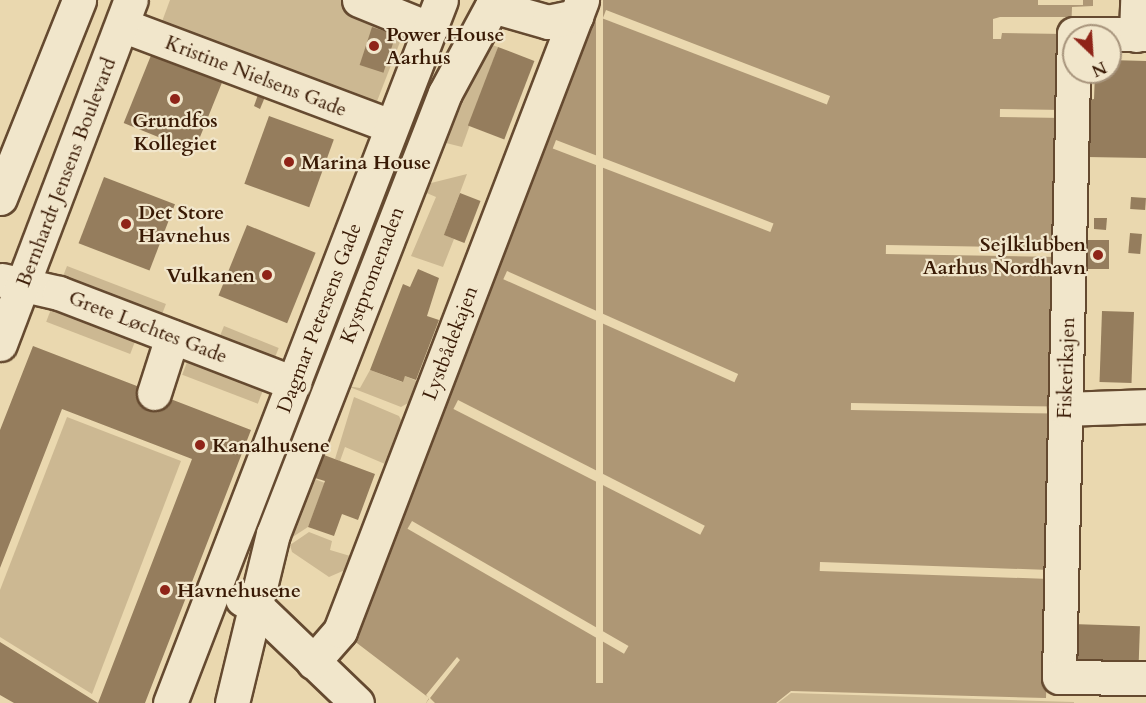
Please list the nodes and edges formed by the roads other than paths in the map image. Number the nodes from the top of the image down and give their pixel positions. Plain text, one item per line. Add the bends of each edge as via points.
1 (80, 0) edge
2 (359, 0) edge
3 (1137, 0) edge
4 (127, 13) edge
5 (569, 13) edge
6 (436, 15) edge
7 (1141, 35) edge
8 (390, 126) junction
9 (0, 198) edge
10 (11, 283) edge
11 (172, 337) junction
12 (0, 344) edge
13 (294, 383) junction
14 (154, 393) dead end
15 (1146, 406) edge
16 (1065, 409) junction
17 (216, 585) junction
18 (258, 608) junction
19 (313, 662) junction
20 (1146, 678) edge
21 (170, 703) edge
22 (232, 703) edge
23 (357, 703) edge

1 - 9 street
2 - 6 street
3 - 7 street, Fiskerikajen
4 - 8 street, Kristine Nielsens Gade
4 - 10 street, Bernhardt Jensens Boulevard
5 - 18 street, Kystpromenaden via 492,6 445,93 273,534
5 - 19 street, Lystbådekajen via 340,631
6 - 8 street, Dagmar Petersens Gade
7 - 16 street, Fiskerikajen via 1074,34
8 - 13 street, Dagmar Petersens Gade
10 - 11 street, Grete Løchtes Gade via 59,293
10 - 12 street, Bernhardt Jensens Boulevard
11 - 13 street, Grete Løchtes Gade
11 - 14 street
13 - 17 street, Dagmar Petersens Gade
15 - 16 street
16 - 20 street, Fiskerikajen via 1059,677
17 - 18 street
17 - 21 street, Dagmar Petersens Gade
18 - 19 street
18 - 22 street
19 - 23 street

